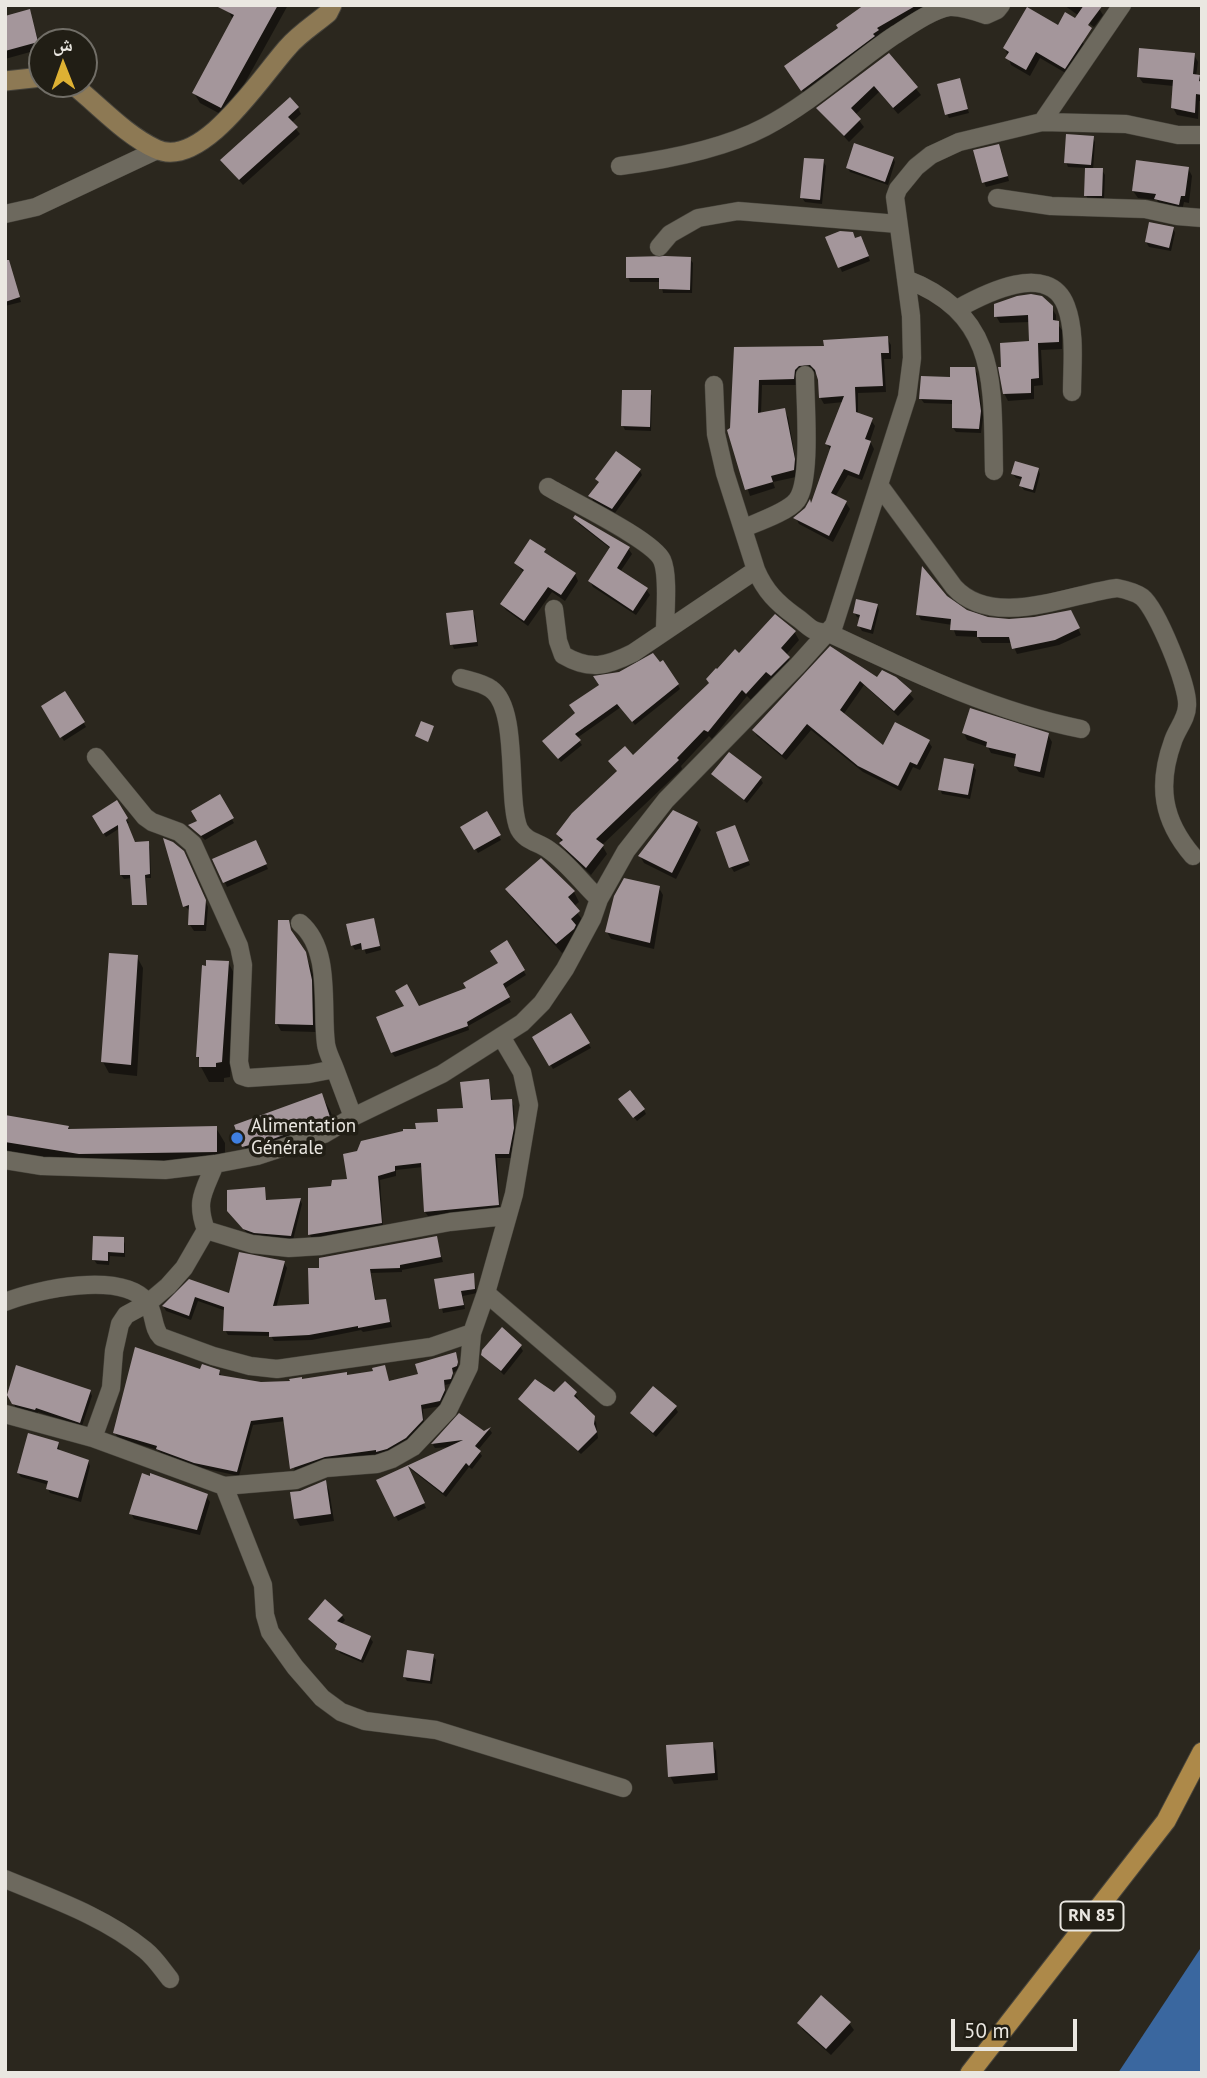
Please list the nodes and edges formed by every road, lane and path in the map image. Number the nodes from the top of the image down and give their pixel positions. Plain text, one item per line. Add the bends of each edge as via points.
1 (332, 5) edge
2 (1001, 5) edge
3 (1122, 5) edge
4 (28, 79) edge
5 (5, 81) edge
6 (89, 98) edge
7 (1042, 122) junction
8 (1202, 135) edge
9 (156, 150) junction
10 (620, 166) dead end
11 (997, 198) dead end
12 (5, 214) edge
13 (1202, 218) edge
14 (898, 224) junction
15 (659, 247) dead end
16 (906, 279) junction
17 (957, 309) junction
18 (805, 375) dead end
19 (714, 385) dead end
20 (1072, 393) dead end
21 (994, 471) dead end
22 (879, 485) junction
23 (548, 487) dead end
24 (744, 528) junction
25 (756, 570) junction
26 (554, 609) dead end
27 (665, 631) junction
28 (829, 633) junction
29 (461, 678) dead end
30 (1081, 729) dead end
31 (96, 757) dead end
32 (1193, 856) dead end
33 (599, 899) junction
34 (300, 923) dead end
35 (502, 1038) junction
36 (335, 1069) junction
37 (353, 1117) junction
38 (5, 1160) edge
39 (215, 1164) junction
40 (506, 1216) junction
41 (206, 1230) junction
42 (486, 1293) junction
43 (5, 1302) edge
44 (148, 1303) junction
45 (472, 1333) junction
46 (607, 1397) dead end
47 (5, 1414) edge
48 (93, 1438) junction
49 (225, 1486) junction
50 (1202, 1752) edge
51 (623, 1788) dead end
52 (5, 1880) edge
53 (170, 1979) dead end
54 (970, 2073) edge

1 - 9 main road via 288,47 235,114 193,146
2 - 10 street via 986,15 949,7 916,21 763,129 666,159
3 - 7 street
4 - 5 main road
6 - 9 main road
7 - 8 street via 1126,124
7 - 14 street via 973,138 931,155 898,189
9 - 12 street via 36,207
11 - 13 street
14 - 15 street via 738,211 698,218 670,234
14 - 16 street
16 - 17 street via 938,293
16 - 22 street via 912,358 907,397
17 - 20 street via 1013,284 1056,291 1068,309
17 - 21 street via 969,322 987,361
18 - 24 street via 805,473 797,499
19 - 24 street via 716,434
22 - 28 street
22 - 32 street via 954,587 972,601 1002,608 1027,606 1117,588 1142,597 1151,607 1188,702 1163,781 1170,823
23 - 27 street via 638,538 662,559
24 - 25 street
25 - 27 street
25 - 28 street via 763,588 786,611 814,632
26 - 27 street via 563,655 582,664 612,664
28 - 30 street via 976,699
28 - 33 street via 666,800 626,851
29 - 33 street via 498,695 520,832 548,849
31 - 36 street via 145,817 179,832 193,844 222,906 243,965 242,1076
33 - 35 street via 565,969 542,1003
34 - 36 street via 317,944 326,1045
35 - 37 street via 442,1074
35 - 40 street via 522,1072 529,1105
36 - 37 street
37 - 39 street via 324,1134
38 - 39 street via 96,1169 165,1170
39 - 41 street via 200,1202
40 - 41 street via 289,1248 253,1244
40 - 42 street
41 - 44 street via 184,1268
42 - 45 street
42 - 46 street
43 - 44 street via 68,1287 112,1286 131,1290
44 - 45 street via 161,1337 212,1356 277,1369 431,1347
44 - 48 street via 126,1315 121,1324 111,1388
45 - 49 street via 469,1367 448,1410 406,1452 377,1464 326,1468 296,1480
47 - 48 street
48 - 49 street
49 - 51 street via 263,1585 271,1632 322,1698 365,1721 436,1730
50 - 54 main road, RN 85 via 1166,1821
52 - 53 street via 116,1930 147,1951

